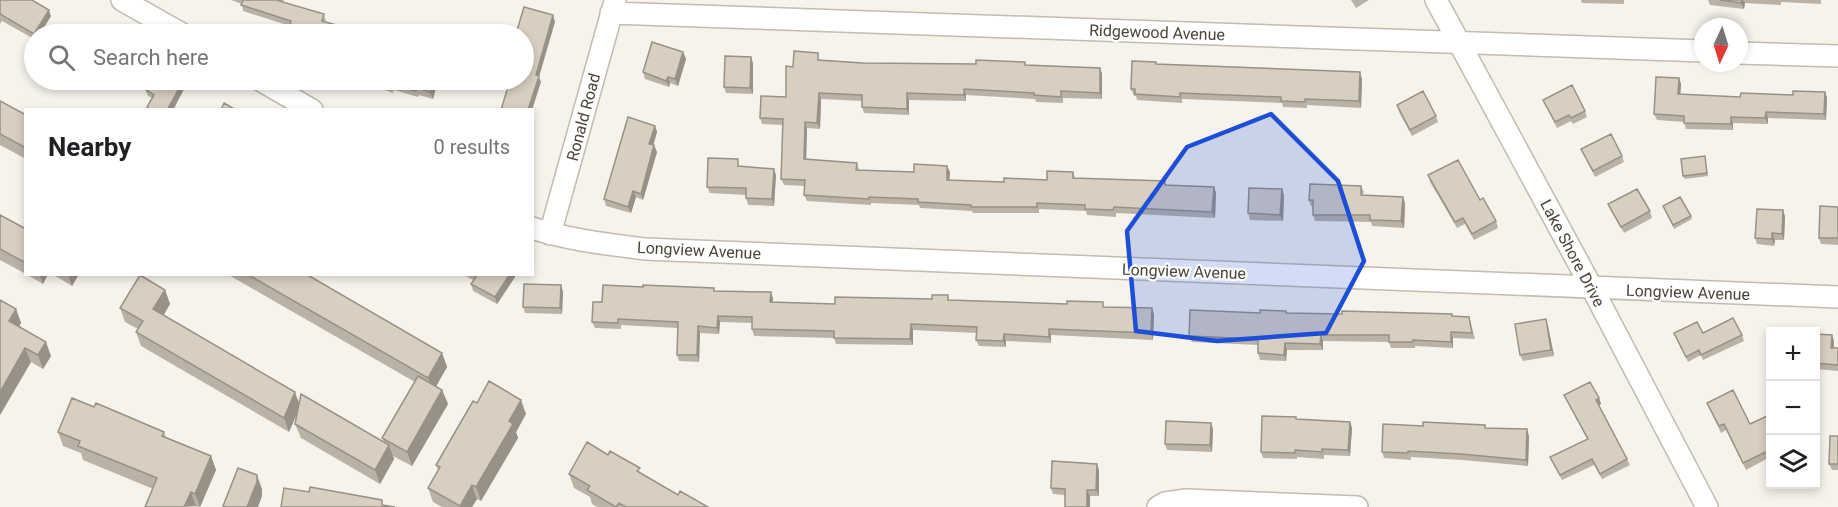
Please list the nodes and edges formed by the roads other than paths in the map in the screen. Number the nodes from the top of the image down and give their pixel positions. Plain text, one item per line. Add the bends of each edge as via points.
1 (122, 0) edge
2 (1436, 0) edge
3 (613, 6) edge
4 (164, 24) edge
5 (1458, 42) junction
6 (1694, 51) edge
7 (1748, 52) edge
8 (1838, 56) edge
9 (277, 90) edge
10 (309, 108) edge
11 (541, 231) edge
12 (1592, 288) junction
13 (1838, 297) edge
14 (1163, 505) edge
15 (1357, 507) edge
16 (1707, 507) edge

1 - 4 street
2 - 5 street, Lake Shore Drive
3 - 5 street, Ridgewood Avenue
3 - 11 street, Ronald Road
5 - 6 street, Ridgewood Avenue
5 - 12 street, Lake Shore Drive
7 - 8 street
9 - 10 street
11 - 12 street, Longview Avenue via 645,249
12 - 13 street, Longview Avenue
12 - 16 street, Lake Shore Drive
14 - 15 street via 1186,500

